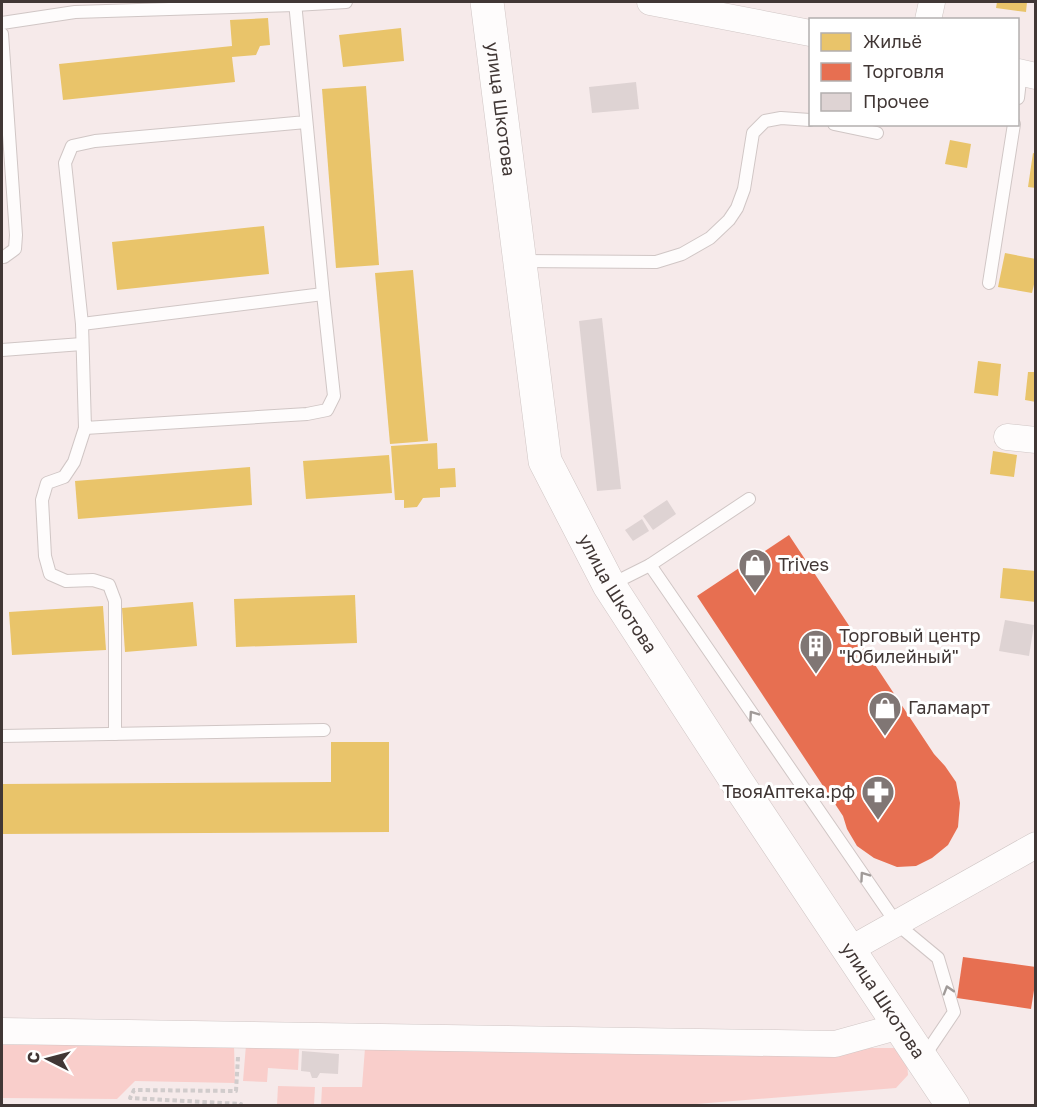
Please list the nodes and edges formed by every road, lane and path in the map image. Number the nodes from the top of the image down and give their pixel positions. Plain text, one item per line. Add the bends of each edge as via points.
1 (346, 2) edge
2 (487, 2) edge
3 (650, 2) edge
4 (932, 2) edge
5 (295, 3) edge
6 (75, 7) edge
7 (928, 18) edge
8 (2, 23) edge
9 (809, 33) edge
10 (2, 34) edge
11 (1025, 73) edge
12 (1019, 92) edge
13 (809, 120) edge
14 (306, 122) junction
15 (844, 126) edge
16 (1014, 126) edge
17 (877, 133) dead end
18 (2, 257) edge
19 (520, 261) junction
20 (989, 283) dead end
21 (323, 294) junction
22 (82, 324) junction
23 (82, 344) junction
24 (2, 350) edge
25 (85, 428) junction
26 (1007, 436) dead end
27 (1035, 440) edge
28 (749, 499) dead end
29 (650, 565) junction
30 (609, 585) junction
31 (324, 730) dead end
32 (115, 734) junction
33 (2, 736) edge
34 (1035, 845) edge
35 (897, 924) junction
36 (849, 950) junction
37 (900, 1026) junction
38 (2, 1031) edge
39 (239, 1034) junction
40 (922, 1059) junction
41 (240, 1105) edge
42 (953, 1106) edge

1 - 5 lane
2 - 19 street, улица Шкотова
3 - 9 street
4 - 7 street
5 - 6 lane
5 - 14 lane
6 - 8 lane
10 - 18 lane via 16,235 15,249
11 - 12 lane
13 - 19 lane via 765,121 753,133 737,208 710,238 682,254 656,262
14 - 21 lane
14 - 22 lane via 72,146 65,163
15 - 17 lane
16 - 20 lane
19 - 30 street, улица Шкотова via 545,460
21 - 22 lane
21 - 25 lane via 334,396 327,410
22 - 23 lane
23 - 24 lane
23 - 25 lane
25 - 32 lane via 74,462 64,477 47,483 42,500 45,556 50,574 66,581 93,580 109,585 115,601
26 - 27 street
28 - 29 lane
29 - 30 lane
35 -> 29 lane
30 - 36 street, улица Шкотова
31 - 32 lane
32 - 33 lane
34 - 35 street
35 - 36 street
40 -> 35 lane via 954,1012 938,958
36 - 37 street, улица Шкотова
37 - 39 street via 835,1044
37 - 40 street, улица Шкотова
38 - 39 street
39 - 41 path via 236,1091 134,1090 130,1098
40 - 42 street, улица Шкотова

